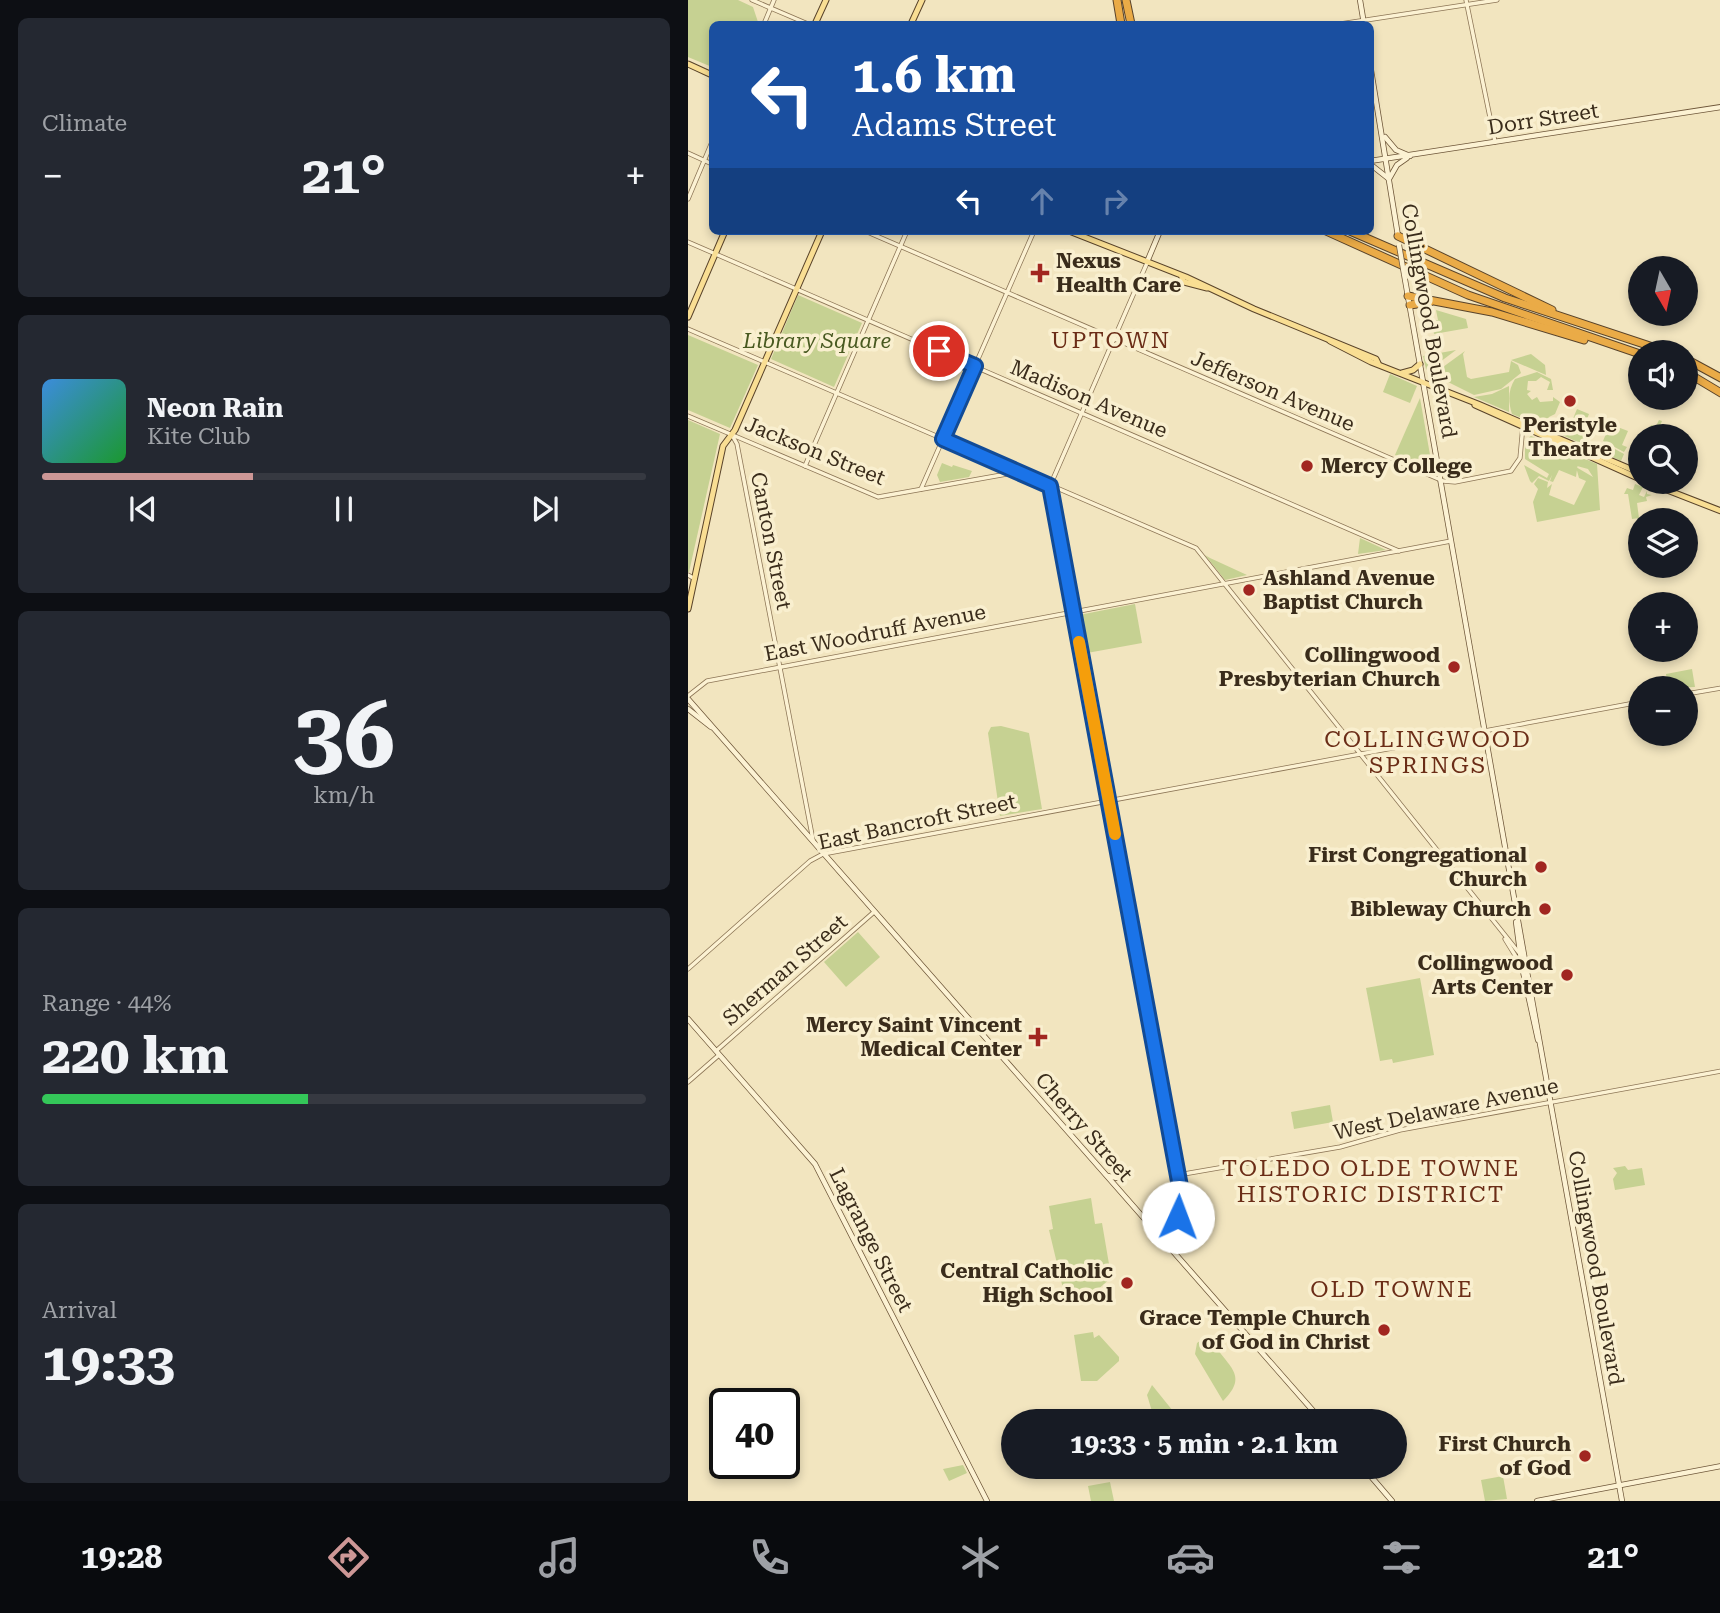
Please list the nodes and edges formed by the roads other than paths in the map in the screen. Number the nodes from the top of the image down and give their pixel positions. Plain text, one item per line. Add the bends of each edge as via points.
1 (752, 0) edge
2 (774, 0) edge
3 (826, 0) edge
4 (922, 0) edge
5 (1117, 0) edge
6 (1126, 0) edge
7 (1360, 0) edge
8 (1497, 0) edge
9 (1466, 2) edge
10 (771, 8) junction
11 (765, 21) edge
12 (801, 21) edge
13 (816, 21) edge
14 (912, 21) edge
15 (1120, 21) edge
16 (1130, 21) edge
17 (1364, 21) edge
18 (1374, 21) edge
19 (688, 64) edge
20 (709, 74) edge
21 (1374, 85) edge
22 (1720, 107) edge
23 (1383, 133) junction
24 (1495, 143) junction
25 (709, 150) edge
26 (688, 153) edge
27 (1411, 156) junction
28 (1386, 159) junction
29 (705, 161) junction
30 (1374, 162) edge
31 (709, 163) edge
32 (1374, 166) edge
33 (1389, 179) junction
34 (688, 199) edge
35 (723, 235) edge
36 (820, 235) edge
37 (874, 235) edge
38 (905, 235) edge
39 (1032, 235) edge
40 (1084, 235) edge
41 (1158, 235) edge
42 (1335, 235) edge
43 (1359, 235) edge
44 (1398, 236) junction
45 (688, 242) edge
46 (900, 246) junction
47 (715, 254) junction
48 (1147, 262) junction
49 (796, 289) junction
50 (1007, 292) junction
51 (1408, 296) junction
52 (1437, 301) junction
53 (1410, 306) junction
54 (1558, 315) junction
55 (688, 317) edge
56 (868, 320) junction
57 (688, 329) edge
58 (1114, 339) junction
59 (1632, 340) edge
60 (1626, 350) joint
61 (764, 362) junction
62 (1420, 364) junction
63 (975, 366) junction
64 (1698, 366) edge
65 (1438, 367) dead end
66 (1401, 373) junction
67 (1720, 378) edge
68 (1698, 379) edge
69 (1423, 381) junction
70 (1443, 391) junction
71 (837, 393) junction
72 (1720, 393) edge
73 (1082, 413) junction
74 (688, 416) edge
75 (1523, 426) junction
76 (732, 435) junction
77 (943, 439) junction
78 (805, 466) junction
79 (1628, 469) edge
80 (1015, 470) junction
81 (1628, 474) edge
82 (1439, 480) junction
83 (1050, 486) junction
84 (921, 490) junction
85 (1681, 494) edge
86 (1720, 511) edge
87 (1451, 541) junction
88 (1401, 552) junction
89 (688, 575) edge
90 (691, 580) edge
91 (1223, 583) junction
92 (688, 609) edge
93 (1074, 612) junction
94 (779, 667) junction
95 (1720, 688) edge
96 (1698, 692) edge
97 (688, 698) edge
98 (1628, 704) edge
99 (688, 709) edge
100 (711, 727) junction
101 (1483, 732) junction
102 (1359, 754) junction
103 (1108, 800) junction
104 (807, 819) junction
105 (799, 827) junction
106 (813, 842) junction
107 (823, 854) junction
108 (874, 912) junction
109 (1516, 913) junction
110 (1502, 934) junction
111 (1519, 953) junction
112 (1528, 964) junction
113 (1522, 967) junction
114 (688, 969) edge
115 (1532, 1007) junction
116 (688, 1019) edge
117 (718, 1053) junction
118 (1720, 1072) edge
119 (688, 1082) edge
120 (1550, 1103) junction
121 (1100, 1169) junction
122 (1129, 1170) dead end
123 (1178, 1175) junction
124 (1163, 1241) junction
125 (1311, 1409) edge
126 (1720, 1466) edge
127 (1373, 1479) edge
128 (1619, 1486) junction
129 (987, 1501) edge
130 (1392, 1501) edge
131 (1537, 1501) edge
132 (1621, 1501) edge

1 - 10 street
2 - 10 street
3 - 13 main road
4 - 14 main road
5 - 15 highway
6 - 16 highway
7 - 17 main road
8 - 9 street
9 - 18 street
9 - 24 street
10 - 11 street
10 - 12 street
19 - 20 main road
21 - 23 main road, Collingwood Boulevard
22 - 24 main road, Dorr Street
23 - 27 main road via 1392,148
23 - 28 main road, Collingwood Boulevard
24 - 27 main road, Dorr Street
25 - 29 street
26 - 29 street
27 - 28 main road, Dorr Street
27 - 33 main road via 1397,164
28 - 30 main road, Dorr Street
28 - 33 main road, Collingwood Boulevard
29 - 31 street
29 - 34 street
32 - 33 main road
33 - 44 main road, Collingwood Boulevard
35 - 47 main road
36 - 49 main road
37 - 46 street, Jefferson Avenue
38 - 46 street
39 - 50 street
40 - 48 main road
41 - 48 main road
42 - 60 highway via 1468,295
43 - 54 highway via 1469,284
44 - 51 main road, Collingwood Boulevard, bridge
44 - 54 highway
45 - 47 street, Madison Avenue
46 - 50 street, Jefferson Avenue
46 - 56 street
47 - 49 street, Madison Avenue
47 - 55 main road
48 - 58 street
48 - 66 main road
49 - 56 street, Madison Avenue
49 - 61 main road
50 - 58 street, Jefferson Avenue
50 - 63 street
51 - 52 highway
51 - 53 main road, Collingwood Boulevard
52 - 53 highway
52 - 60 highway
53 - 62 main road, Collingwood Boulevard
54 - 59 highway
56 - 63 street, Madison Avenue
56 - 71 street
57 - 61 street
58 - 73 street
58 - 82 street, Jefferson Avenue
61 - 71 street
61 - 76 main road
62 - 66 main road
62 - 69 main road, Collingwood Boulevard
63 - 73 street, Madison Avenue
63 - 77 street
64 - 67 highway
65 - 70 main road
66 - 69 main road
68 - 72 highway
69 - 70 main road
69 - 82 main road, Collingwood Boulevard
70 - 75 main road
71 - 77 street
71 - 78 street
73 - 83 street
73 - 88 street, Madison Avenue
74 - 76 street, Jackson Street
75 - 79 main road
75 - 81 main road
75 - 82 street, Jefferson Avenue via 1517,466 1490,476
76 - 78 street, Jackson Street
76 - 90 main road via 721,452
76 - 94 street, Canton Street
77 - 80 street
77 - 84 street
78 - 84 street, Jackson Street via 878,497
80 - 83 street
80 - 84 street, Jackson Street
82 - 87 main road, Collingwood Boulevard
83 - 91 street via 1196,548
83 - 93 street
85 - 86 main road
87 - 88 street, East Woodruff Avenue
87 - 101 main road, Collingwood Boulevard
88 - 91 street, East Woodruff Avenue
89 - 90 street
90 - 92 main road
91 - 93 street, East Woodruff Avenue
91 - 102 street
93 - 94 street, East Woodruff Avenue
93 - 103 street
94 - 97 street, East Woodruff Avenue via 707,681
94 - 104 street, Canton Street
95 - 96 street
97 - 100 main road, Cherry Street
98 - 101 street, East Bancroft Street
99 - 100 main road, Cherry Street
100 - 105 main road, Cherry Street
101 - 102 street, East Bancroft Street
101 - 109 main road, Collingwood Boulevard
102 - 103 street, East Bancroft Street
102 - 110 street
103 - 107 street, East Bancroft Street
103 - 123 street
104 - 105 street
104 - 106 street, Canton Street
105 - 106 main road, Cherry Street
106 - 107 main road, Cherry Street
107 - 108 main road, Cherry Street
107 - 114 street, East Bancroft Street
108 - 117 street, Sherman Street
108 - 121 main road, Cherry Street
109 - 111 main road, Collingwood Boulevard
109 - 112 main road, Collingwood Boulevard
110 - 111 street
110 - 113 street
111 - 112 street
111 - 113 main road, Collingwood Boulevard
112 - 115 main road, Collingwood Boulevard
113 - 115 main road, Collingwood Boulevard
115 - 120 main road, Collingwood Boulevard
116 - 117 main road, Lagrange Street
117 - 119 street, Sherman Street
117 - 129 main road, Lagrange Street via 815,1164
118 - 120 street, West Delaware Avenue
120 - 123 street, West Delaware Avenue
120 - 128 main road, Collingwood Boulevard
121 - 122 main road via 1114,1178
121 - 124 main road, Cherry Street
123 - 124 street via 1180,1212
124 - 125 main road, Cherry Street
126 - 128 main road
127 - 130 main road
128 - 131 main road
128 - 132 main road, Collingwood Boulevard

